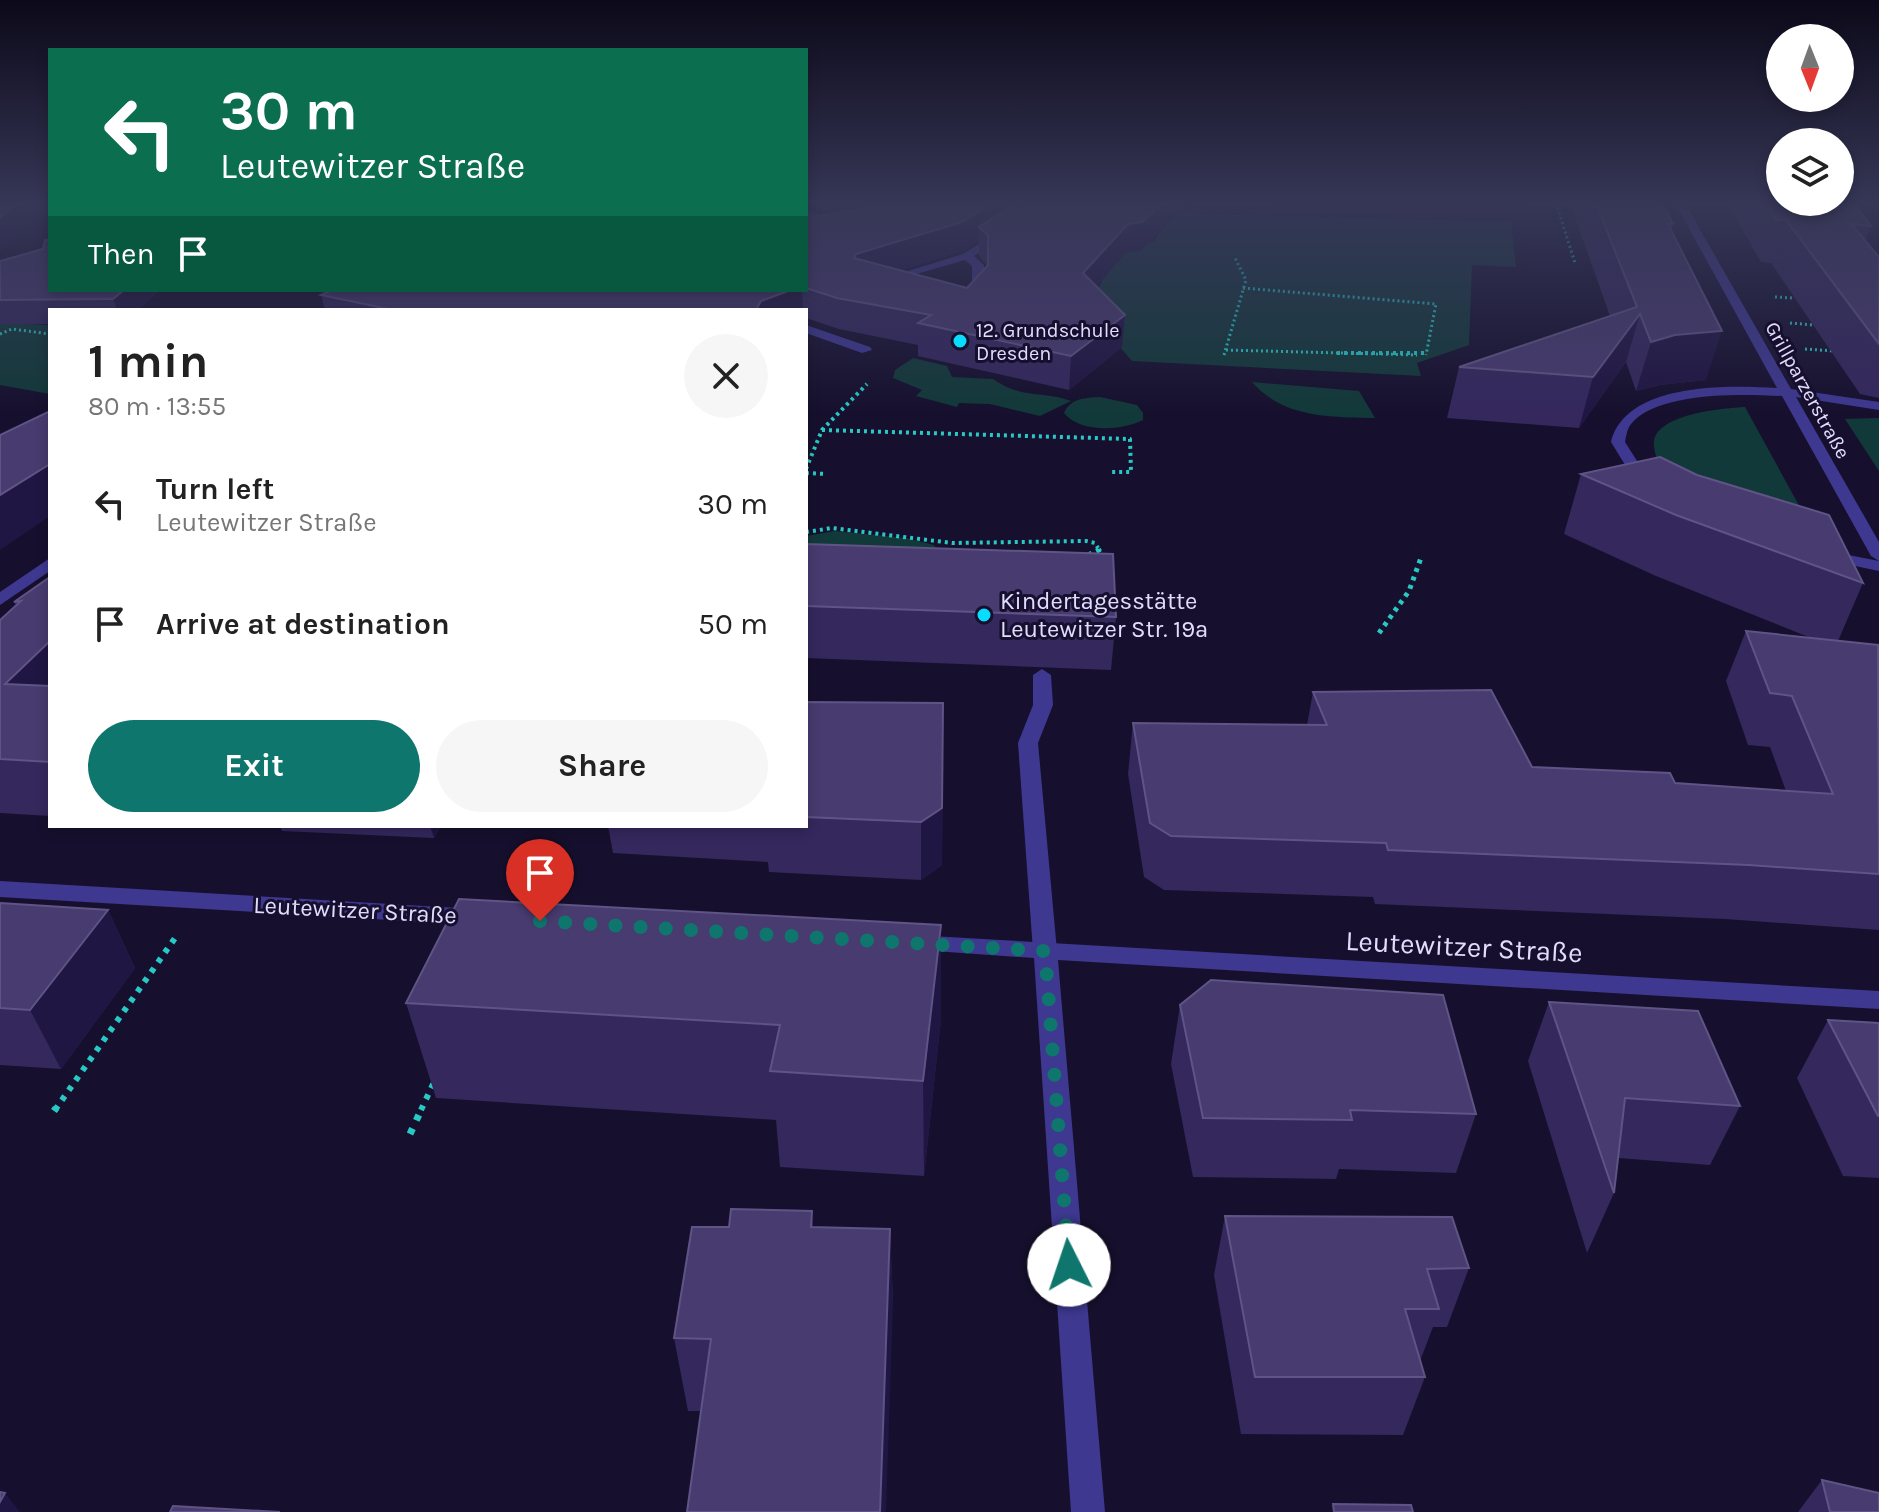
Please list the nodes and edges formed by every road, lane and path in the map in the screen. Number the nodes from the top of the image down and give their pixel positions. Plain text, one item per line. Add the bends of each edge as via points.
1 (909, 274) edge
2 (978, 274) edge
3 (1243, 274) edge
4 (1719, 274) edge
5 (864, 287) edge
6 (1243, 288) junction
7 (878, 291) edge
8 (892, 295) edge
9 (969, 306) edge
10 (808, 330) edge
11 (0, 334) edge
12 (48, 334) edge
13 (1760, 346) junction
14 (866, 350) dead end
15 (1849, 352) edge
16 (867, 384) dead end
17 (1786, 392) junction
18 (1879, 406) edge
19 (822, 430) junction
20 (808, 466) edge
21 (808, 471) edge
22 (1110, 472) dead end
23 (827, 474) dead end
24 (1654, 490) edge
25 (808, 532) edge
26 (952, 543) junction
27 (954, 552) edge
28 (1094, 552) junction
29 (1808, 552) edge
30 (1422, 555) dead end
31 (1879, 556) edge
32 (1077, 559) edge
33 (48, 564) edge
34 (1095, 564) edge
35 (1879, 566) edge
36 (0, 600) edge
37 (1379, 633) dead end
38 (1042, 675) dead end
39 (0, 889) edge
40 (201, 901) junction
41 (494, 918) edge
42 (887, 941) edge
43 (1045, 951) junction
44 (1879, 1000) edge
45 (436, 1077) dead end
46 (54, 1111) dead end
47 (410, 1134) dead end
48 (1088, 1512) edge

1 - 5 street
2 - 9 street via 978,296
3 - 6 path
4 - 13 street, Grillparzerstraße
6 - 6 path via 1225,353 1426,355 1436,304
7 - 8 street
10 - 14 street
11 - 12 path via 12,329
13 - 15 path
13 - 17 street, Grillparzerstraße
16 - 19 path
17 - 18 street
17 - 24 street via 1703,391 1656,401 1624,422 1618,442 1642,482
17 - 31 street, Grillparzerstraße
19 - 20 path
19 - 22 path via 1130,439 1131,472
21 - 23 path
25 - 26 path via 832,528
26 - 27 path
26 - 28 path via 1086,541 1095,543 1099,550
28 - 32 path
28 - 34 path
29 - 35 street
30 - 37 path via 1409,591
33 - 36 street
38 - 43 street via 1043,705 1028,743
39 - 40 street, Leutewitzer Straße
40 - 41 street, Leutewitzer Straße
40 - 46 path
42 - 43 street, Leutewitzer Straße
43 - 44 street, Leutewitzer Straße
43 - 48 street
45 - 47 path

